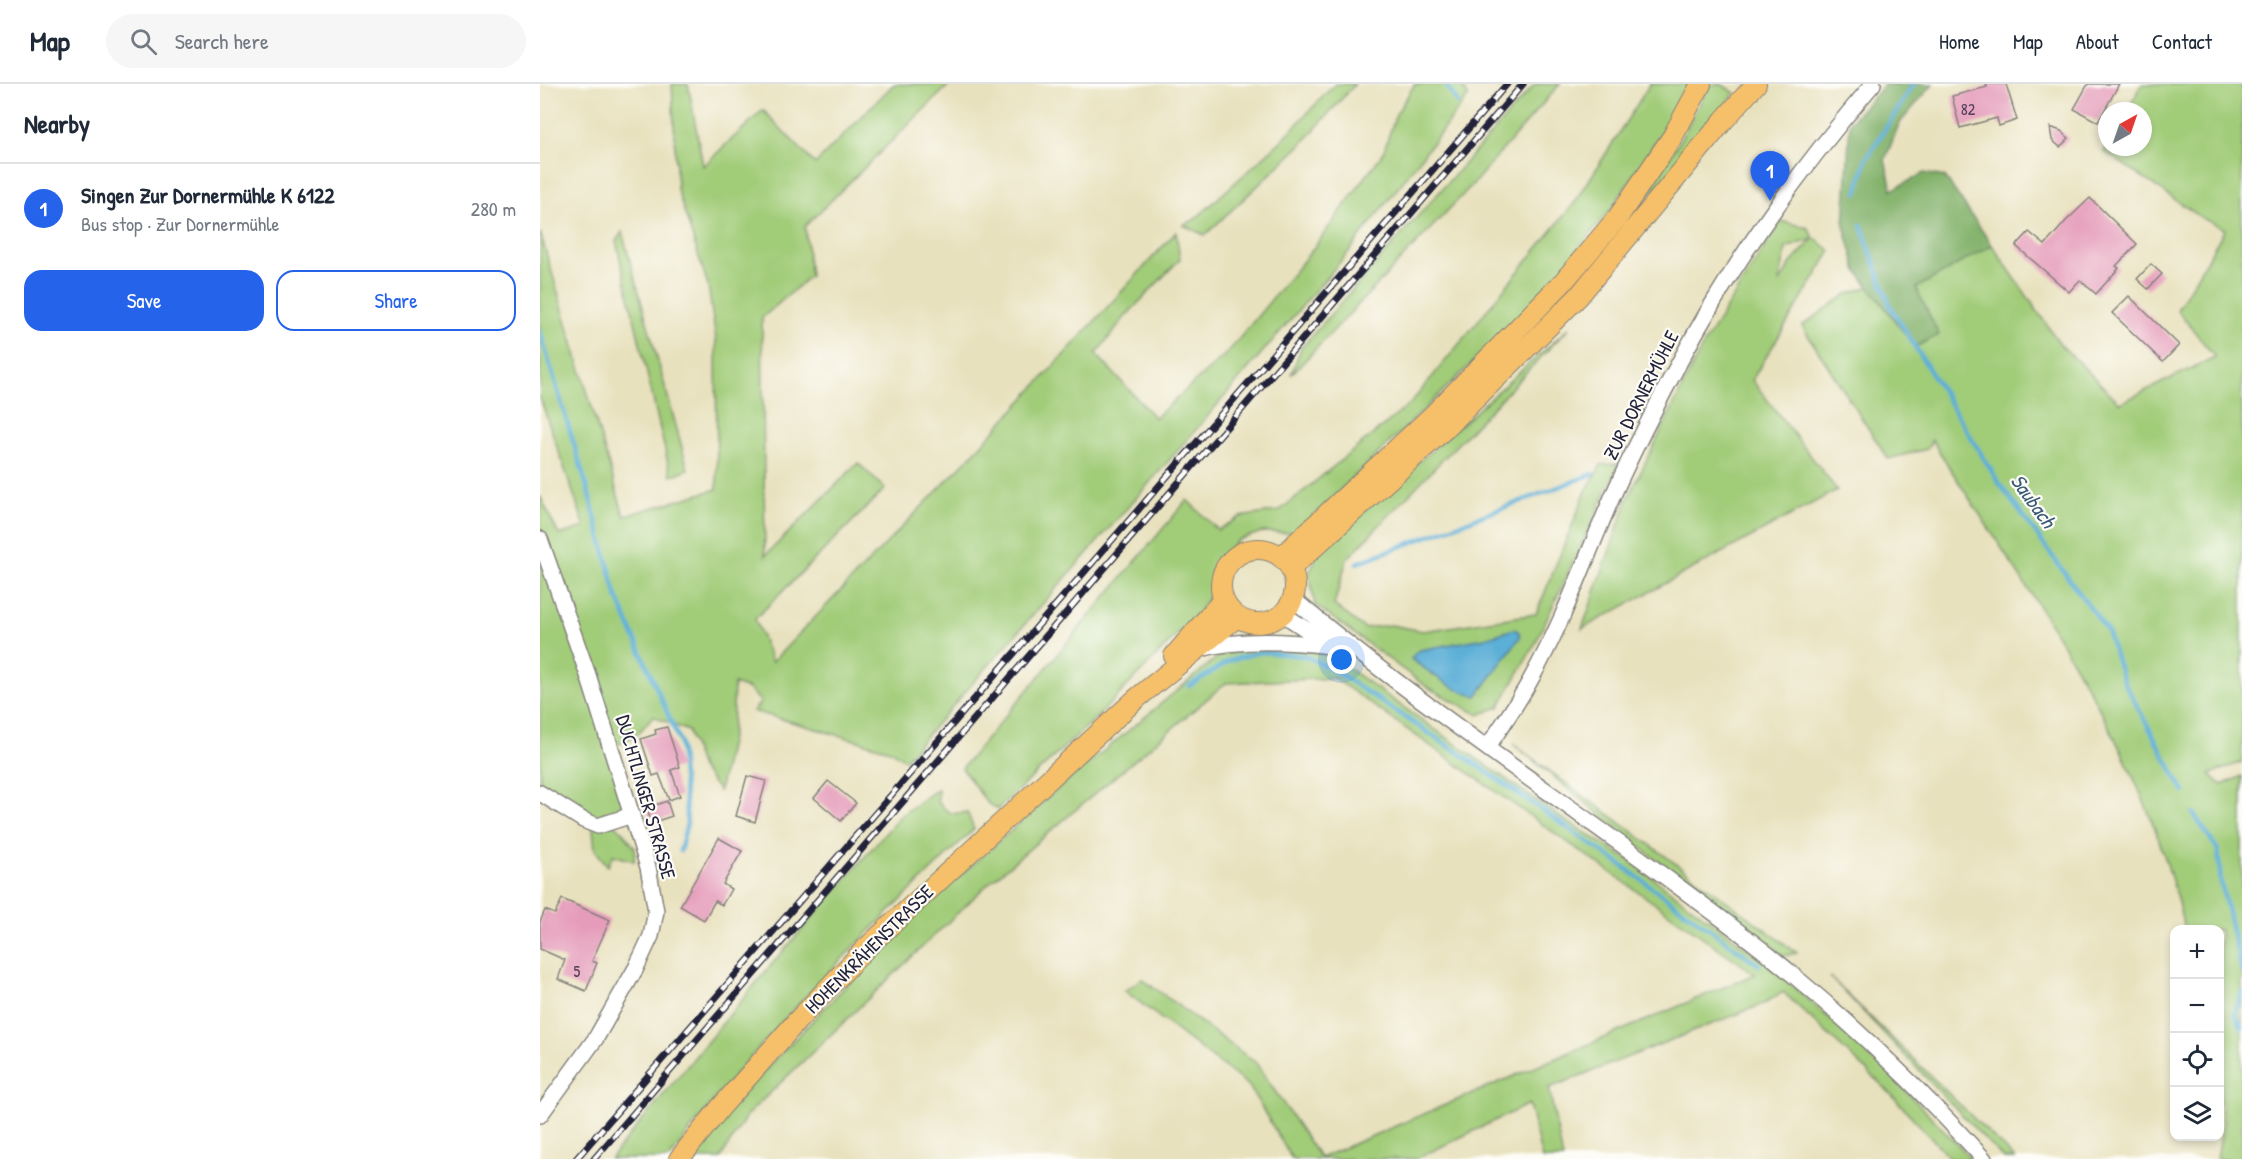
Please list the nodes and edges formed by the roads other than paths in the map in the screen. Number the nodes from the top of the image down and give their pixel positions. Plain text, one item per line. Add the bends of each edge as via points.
1 (1701, 84) edge
2 (1756, 84) edge
3 (1873, 84) edge
4 (540, 539) edge
5 (1286, 562) junction
6 (1223, 600) junction
7 (1288, 606) junction
8 (1237, 617) junction
9 (1332, 646) junction
10 (1195, 651) junction
11 (1382, 670) junction
12 (1136, 699) junction
13 (1487, 748) junction
14 (540, 793) edge
15 (632, 815) junction
16 (540, 1115) edge
17 (679, 1159) edge
18 (1984, 1159) edge

1 - 5 main road via 1673,136 1618,217 1563,282
2 - 5 main road via 1578,297 1449,425
3 - 13 street, ZUR DORNERMÜHLE via 1780,201 1680,362 1615,492 1531,679
4 - 15 street, DUCHTLINGER STRASSE
5 - 6 main road via 1273,552 1256,549 1239,554 1223,574
5 - 7 main road via 1295,583
6 - 8 main road
6 - 12 main road
7 - 8 main road via 1276,619 1260,623
7 - 9 street
7 - 11 street
8 - 10 main road
9 - 10 street via 1221,644
9 - 11 street
10 - 12 main road
11 - 13 street
12 - 17 main road, HOHENKRÄHENSTRASSE via 866,948 797,1021
13 - 18 street via 1791,973 1888,1060
14 - 15 street via 598,826
15 - 16 street, DUCHTLINGER STRASSE via 656,911 651,936 596,1038

